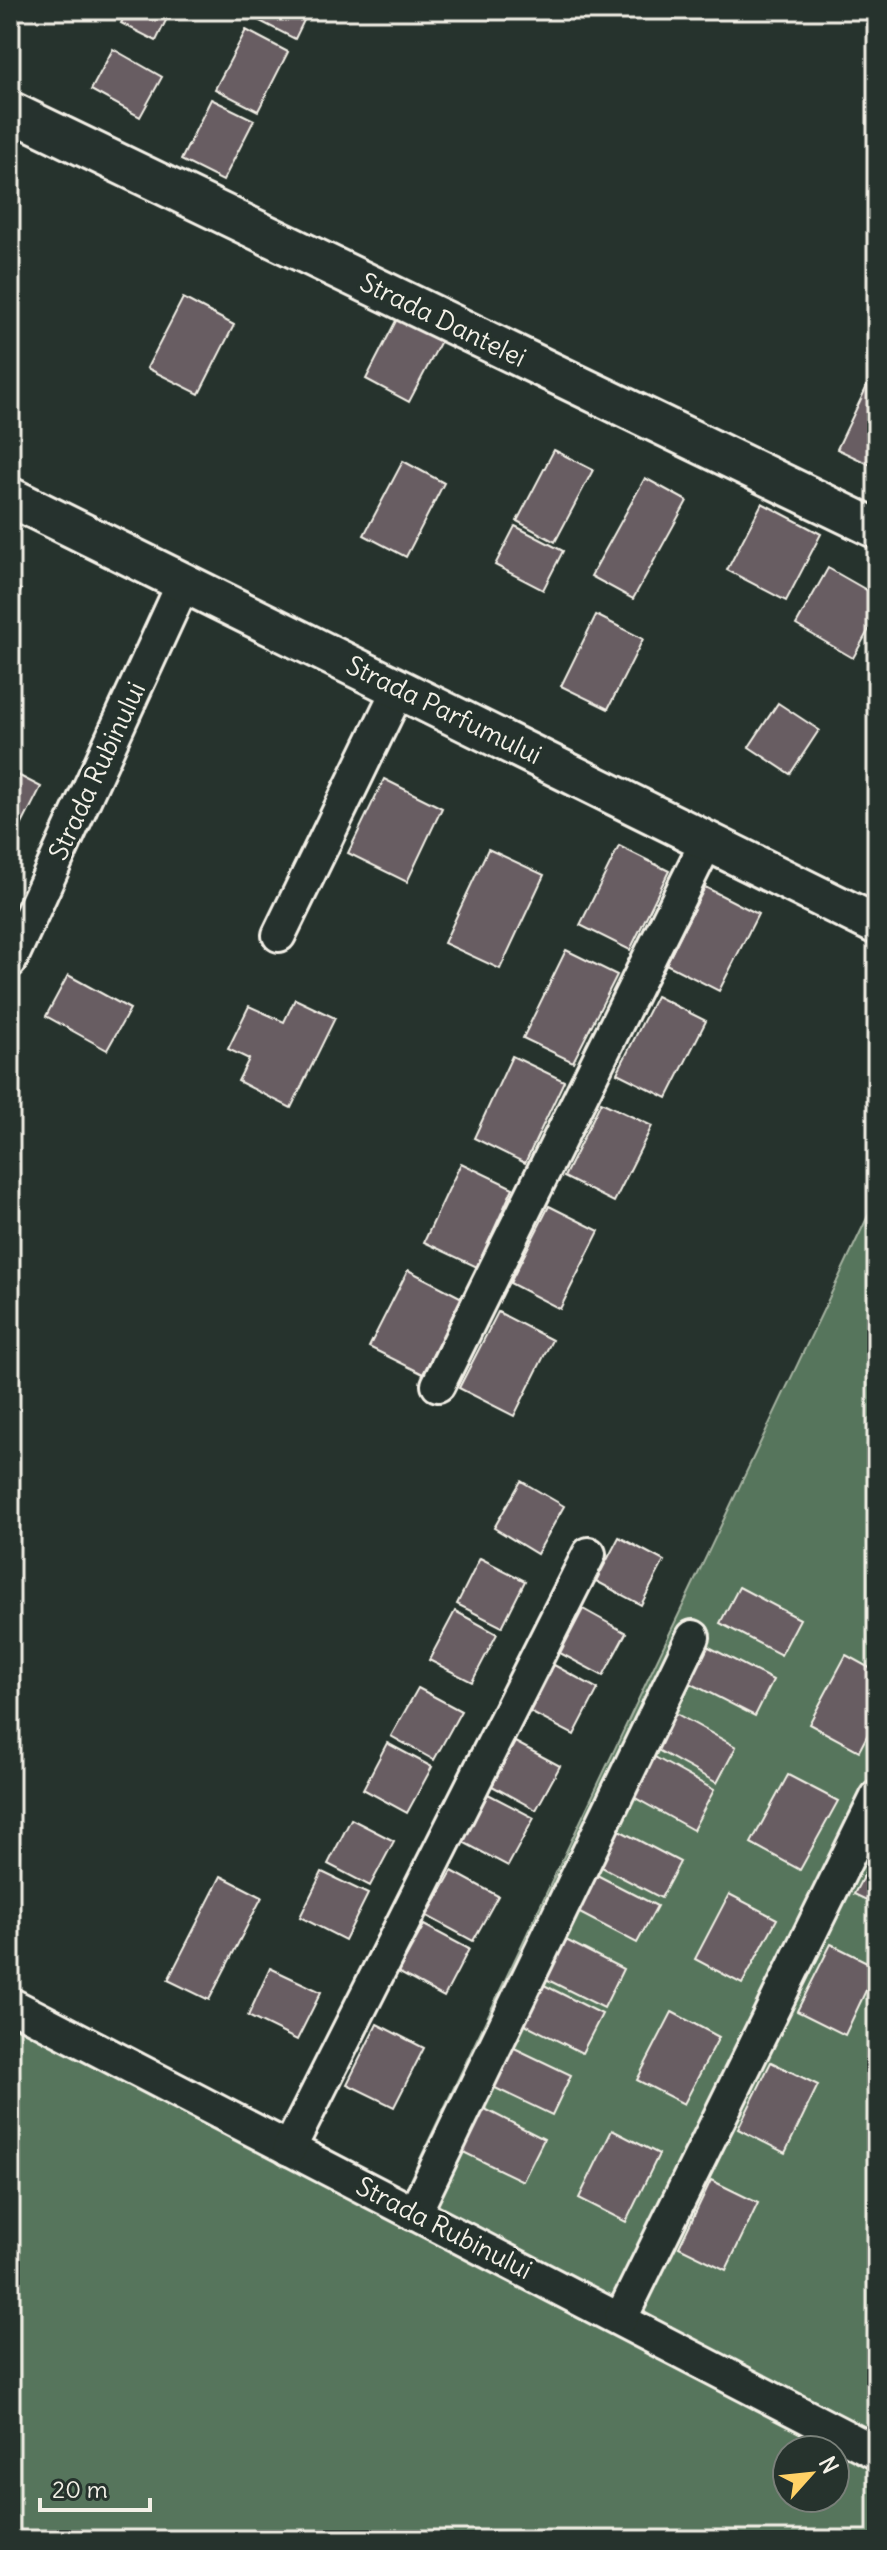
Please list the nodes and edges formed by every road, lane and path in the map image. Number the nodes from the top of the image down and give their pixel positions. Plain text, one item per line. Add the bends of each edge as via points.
1 (10, 111) edge
2 (10, 497) edge
3 (877, 529) edge
4 (184, 582) junction
5 (399, 688) junction
6 (707, 841) junction
7 (877, 925) edge
8 (279, 935) dead end
9 (10, 961) edge
10 (438, 1385) dead end
11 (589, 1554) dead end
12 (693, 1637) dead end
13 (877, 1797) edge
14 (10, 2004) edge
15 (289, 2149) junction
16 (414, 2214) junction
17 (621, 2318) junction
18 (877, 2453) edge

1 - 3 street, Strada Dantelei
2 - 4 street, Strada Parfumului
4 - 5 street, Strada Parfumului
4 - 9 street, Strada Rubinului
5 - 6 street, Strada Parfumului
5 - 8 street
6 - 7 street, Strada Parfumului
6 - 10 street
11 - 15 street
12 - 16 street
13 - 17 street
14 - 15 street, Strada Rubinului
15 - 16 street, Strada Rubinului
16 - 17 street, Strada Rubinului
17 - 18 street, Strada Rubinului

